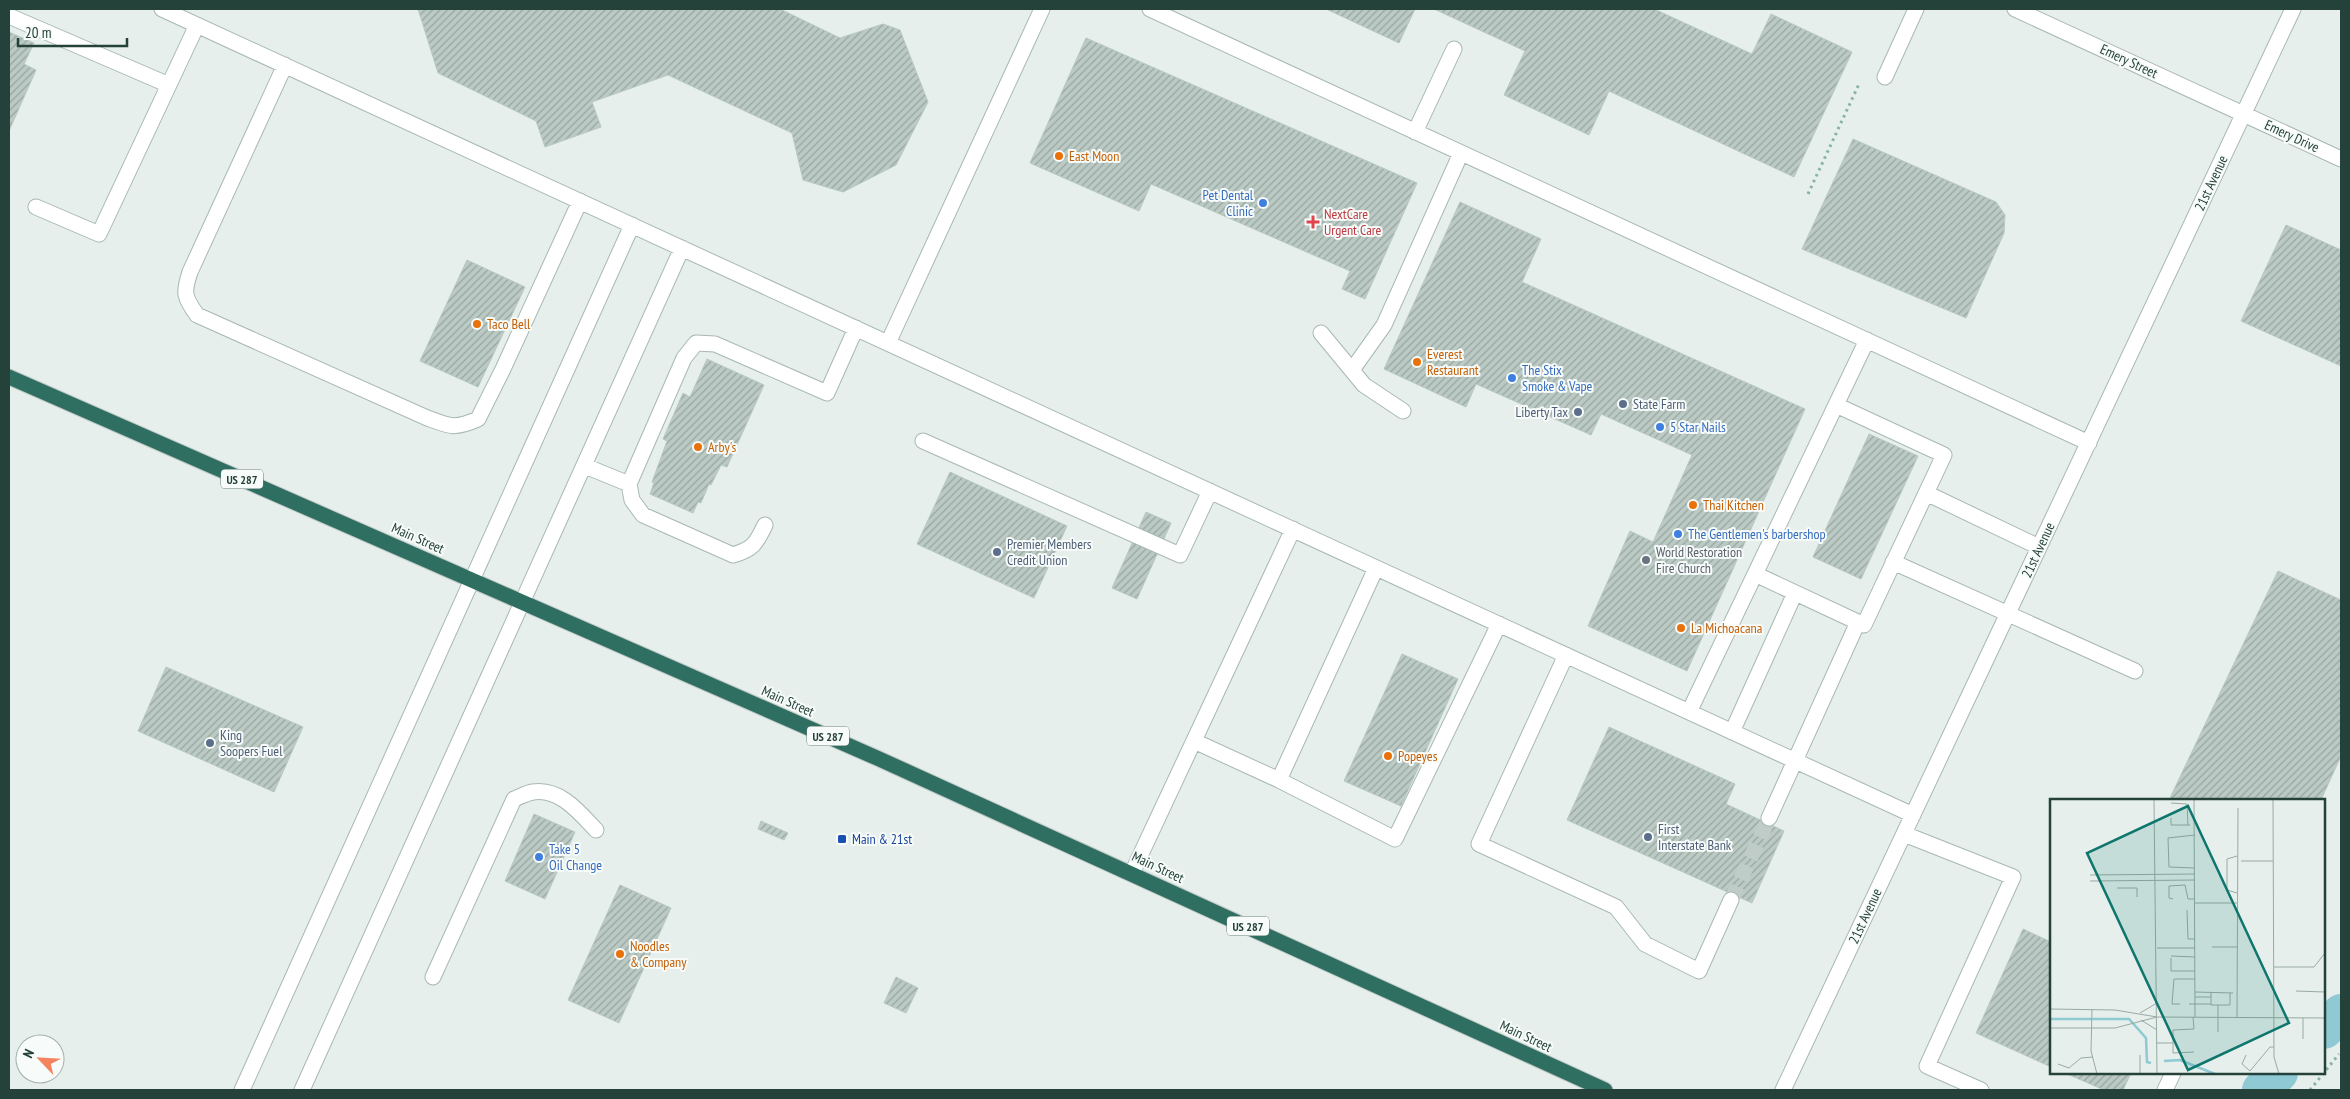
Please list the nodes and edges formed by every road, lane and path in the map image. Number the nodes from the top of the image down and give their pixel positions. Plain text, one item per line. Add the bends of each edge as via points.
1 (162, 9) edge
2 (1042, 9) edge
3 (1150, 9) edge
4 (1916, 9) edge
5 (2015, 9) edge
6 (2293, 9) edge
7 (9, 16) edge
8 (197, 25) junction
9 (1454, 49) dead end
10 (284, 65) junction
11 (1885, 77) dead end
12 (1861, 79) dead end
13 (169, 85) junction
14 (2243, 114) junction
15 (1416, 132) junction
16 (1461, 153) junction
17 (2341, 159) edge
18 (1808, 194) dead end
19 (580, 201) junction
20 (36, 207) dead end
21 (632, 225) junction
22 (682, 248) junction
23 (856, 328) junction
24 (1321, 333) dead end
25 (1867, 340) junction
26 (888, 343) junction
27 (1352, 370) junction
28 (9, 377) edge
29 (1836, 405) junction
30 (1403, 411) dead end
31 (923, 441) dead end
32 (2089, 443) junction
33 (585, 466) junction
34 (629, 484) junction
35 (1210, 491) junction
36 (1926, 493) junction
37 (765, 525) dead end
38 (1293, 529) junction
39 (2039, 547) junction
40 (1893, 562) junction
41 (1376, 568) junction
42 (1755, 574) junction
43 (472, 580) junction
44 (1795, 593) junction
45 (524, 602) junction
46 (2008, 613) junction
47 (1858, 622) junction
48 (1499, 624) junction
49 (1566, 655) junction
50 (2135, 671) dead end
51 (1689, 712) junction
52 (1732, 732) junction
53 (1194, 741) junction
54 (1795, 761) junction
55 (1279, 780) junction
56 (1913, 815) junction
57 (1769, 818) tunnel mouth
58 (596, 830) dead end
59 (1904, 834) junction
60 (1132, 873) junction
61 (1731, 900) tunnel mouth
62 (434, 977) dead end
63 (2339, 1054) dead end
64 (2325, 1071) edge
65 (2173, 1074) edge
66 (2323, 1074) edge
67 (242, 1090) edge
68 (302, 1090) edge
69 (1605, 1090) edge
70 (1783, 1090) edge
71 (1981, 1090) edge
72 (2165, 1090) edge
73 (2310, 1090) edge

1 - 8 street
2 - 26 street
3 - 15 street
4 - 11 street
5 - 14 street, Emery Street
6 - 14 street, 21st Avenue
7 - 13 street
8 - 10 street
8 - 13 street
9 - 15 street
10 - 19 street
10 - 19 street via 190,272 184,290 187,302 197,315 425,417 454,427 467,424 478,419
12 - 18 path
13 - 20 street via 99,234
14 - 17 street, Emery Drive
14 - 32 street, 21st Avenue
15 - 16 street
16 - 25 street
16 - 27 street via 1384,325
19 - 21 street
21 - 22 street
21 - 43 street
22 - 23 street
22 - 33 street
23 - 26 street
23 - 34 street via 827,393 715,344 696,343 684,358
24 - 27 street
25 - 29 street
25 - 32 street
26 - 35 street
27 - 30 street via 1364,385
28 - 43 highway, Main Street / US 287
29 - 36 street via 1944,455
29 - 42 street
31 - 35 street via 1180,555
32 - 39 street, 21st Avenue
33 - 34 street
33 - 45 street
34 - 37 street via 632,500 643,515 733,555 748,550
35 - 38 street
36 - 39 street
36 - 40 street
38 - 41 street
38 - 53 street
39 - 46 street, 21st Avenue
40 - 46 street
40 - 47 street via 1864,625
41 - 48 street
41 - 55 street
42 - 44 street
42 - 51 street
43 - 45 highway, Main Street / US 287
43 - 67 street
44 - 47 street
44 - 52 street
45 - 60 highway, Main Street / US 287
45 - 68 street
46 - 50 street
46 - 56 street, 21st Avenue
47 - 54 street
48 - 49 street
48 - 55 street via 1395,839
49 - 51 street
49 - 61 street via 1479,844 1616,907 1645,944 1699,971
51 - 52 street
52 - 54 street
53 - 55 street
53 - 60 street
54 - 56 street
54 - 57 street
56 - 59 street, 21st Avenue
58 - 62 street via 574,806 549,793 532,792 514,799
59 - 70 street, 21st Avenue
59 - 71 street via 2013,877 1928,1066
60 - 69 highway, Main Street / US 287
63 - 64 path
65 - 72 street
66 - 73 path

